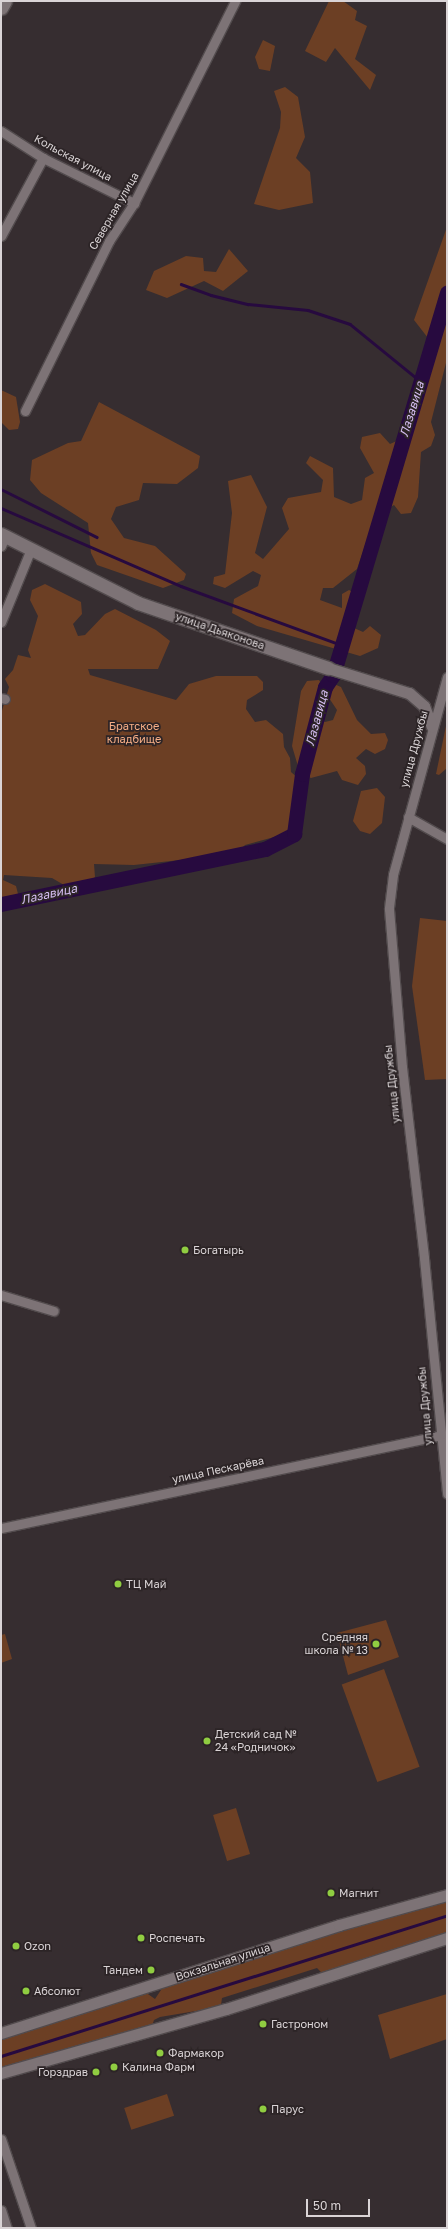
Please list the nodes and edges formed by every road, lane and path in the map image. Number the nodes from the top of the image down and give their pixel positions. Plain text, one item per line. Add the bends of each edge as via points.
1 (5, 1) edge
2 (235, 1) edge
3 (1, 8) edge
4 (1, 131) edge
5 (42, 158) junction
6 (134, 203) junction
7 (1, 236) edge
8 (25, 411) dead end
9 (2, 539) edge
10 (31, 549) junction
11 (1, 622) edge
12 (328, 668) joint
13 (447, 677) edge
14 (432, 727) junction
15 (408, 817) junction
16 (447, 839) edge
17 (1, 1295) edge
18 (54, 1311) dead end
19 (439, 1436) junction
20 (447, 1494) edge
21 (1, 1528) edge
22 (447, 1895) edge
23 (447, 1938) edge
24 (1, 2033) edge
25 (1, 2073) edge
26 (1, 2139) edge
27 (1, 2210) edge
28 (7, 2228) edge
29 (31, 2228) edge

1 - 3 main road
2 - 6 street, Северная улица
4 - 5 street, Кольская улица
5 - 6 street, Кольская улица
5 - 7 street
6 - 8 street, Северная улица via 109,241
9 - 10 main road, улица Дьяконова
10 - 11 street
10 - 12 main road, улица Дьяконова via 138,603
12 - 14 street, улица Дьяконова via 409,693 424,706
13 - 14 street, улица Дружбы
14 - 15 street, улица Дружбы
15 - 16 street
15 - 19 street, улица Дружбы via 393,875 389,909
17 - 18 street
19 - 20 street, улица Дружбы
19 - 21 street, улица Пескарёва
22 - 24 street, Вокзальная улица via 339,1925
23 - 25 street via 205,2015
26 - 29 street
27 - 28 street

